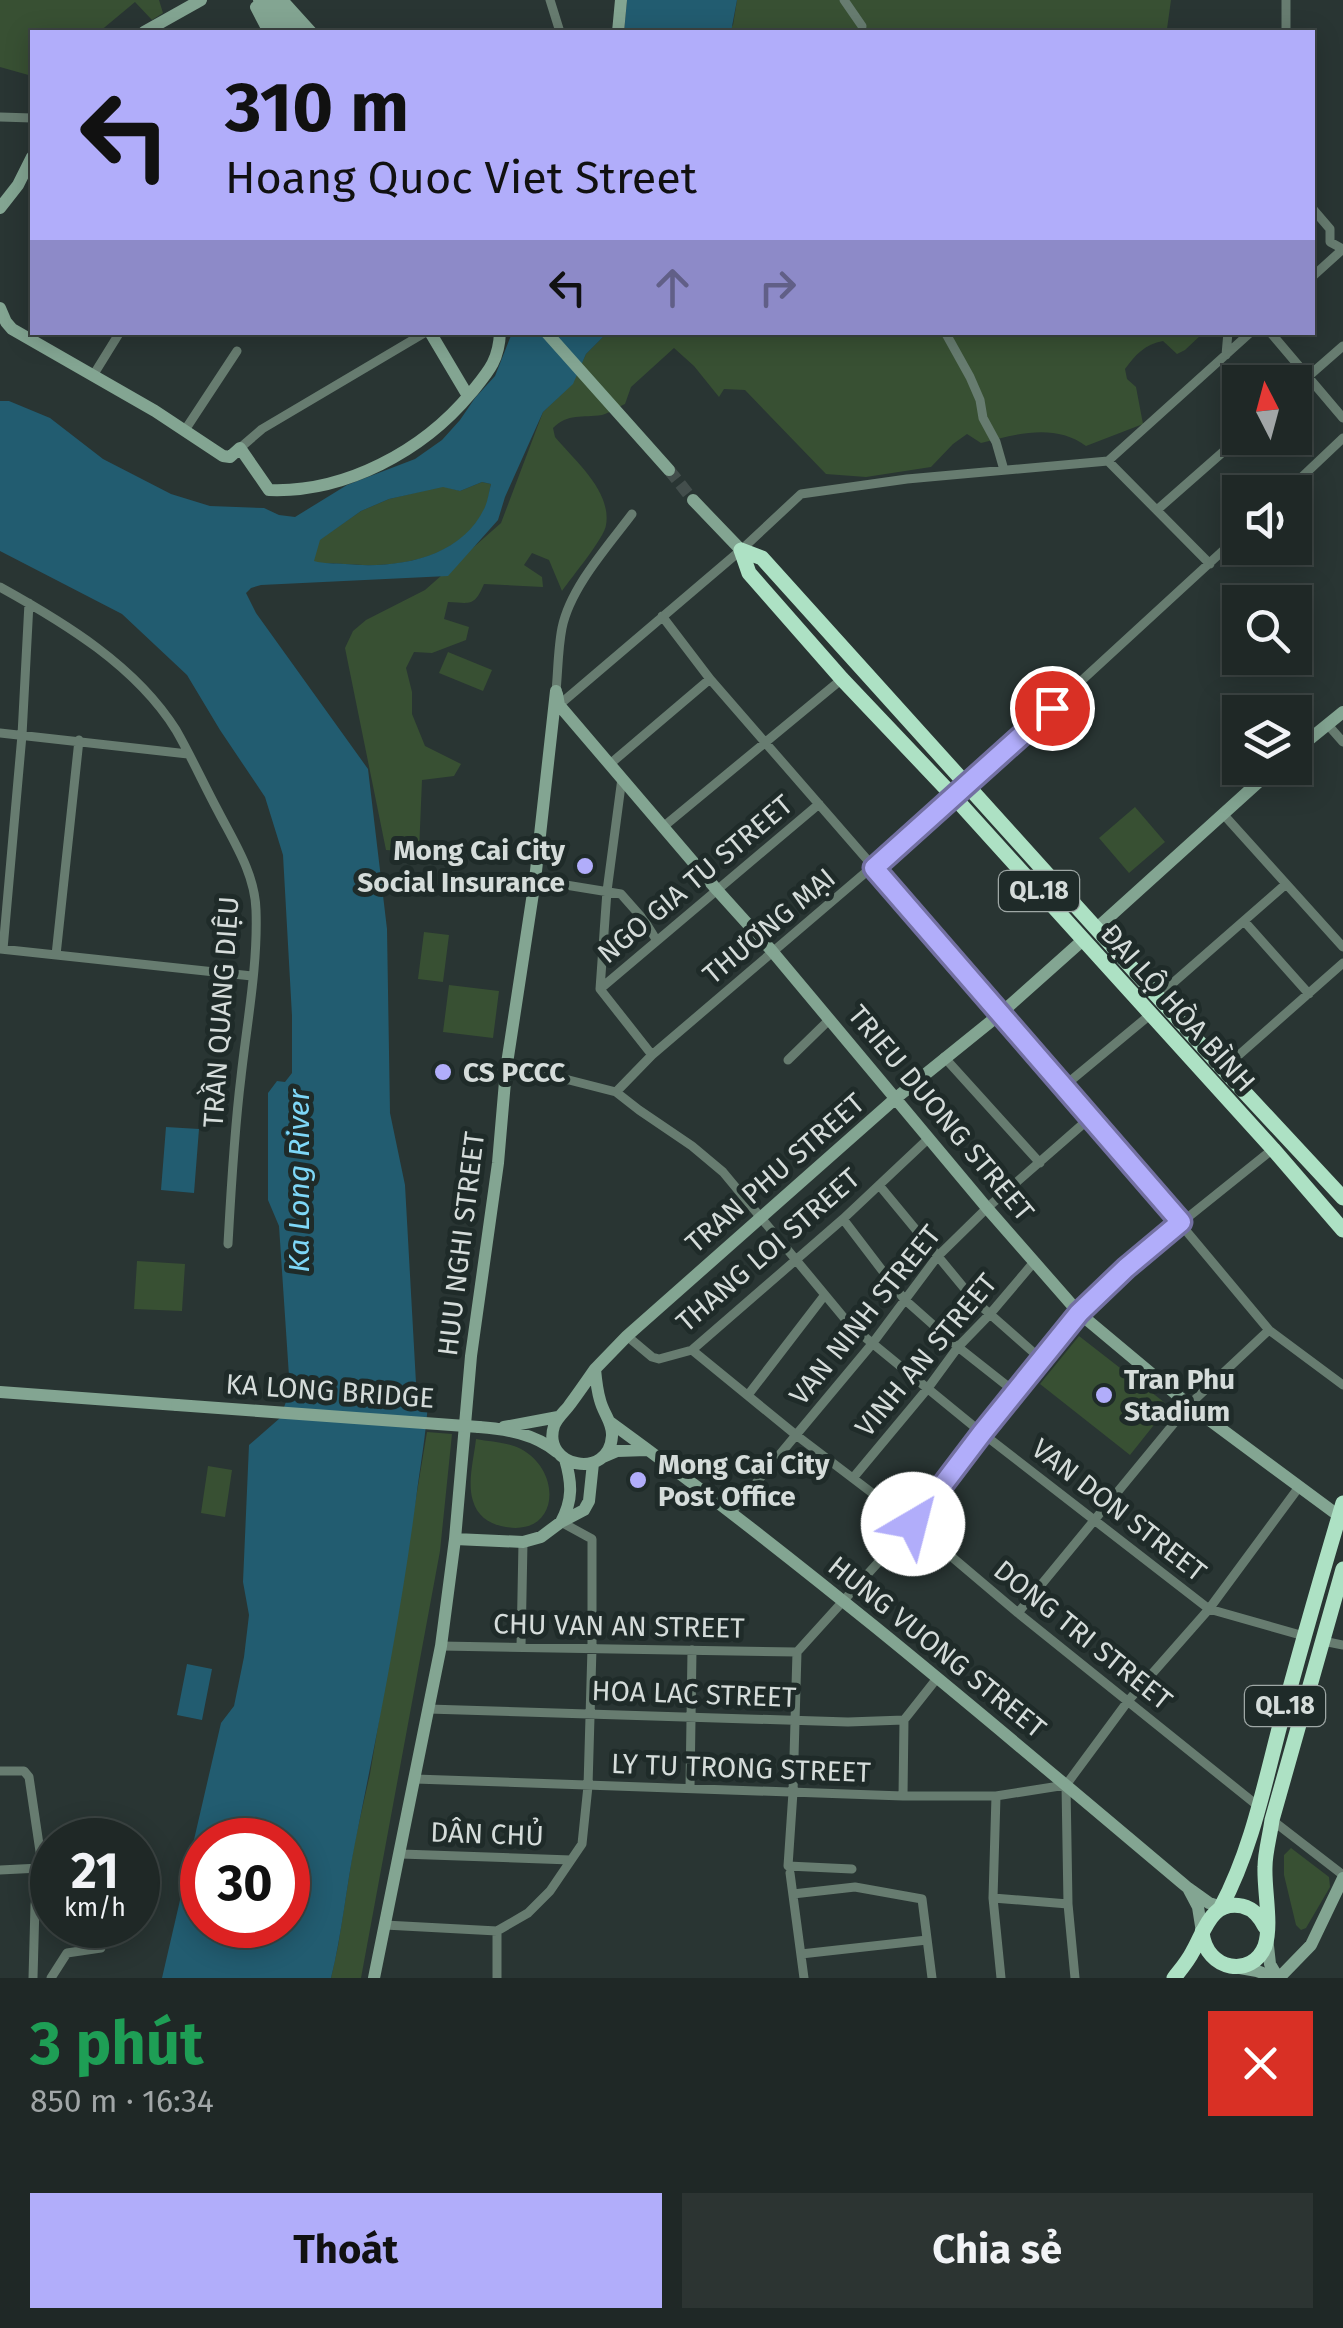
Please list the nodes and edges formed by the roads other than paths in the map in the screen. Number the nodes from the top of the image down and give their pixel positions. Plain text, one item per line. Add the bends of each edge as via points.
1 (201, 0) edge
2 (256, 0) edge
3 (272, 0) edge
4 (282, 0) edge
5 (550, 0) edge
6 (621, 0) edge
7 (844, 0) edge
8 (1286, 0) edge
9 (148, 30) edge
10 (268, 30) edge
11 (282, 30) edge
12 (296, 30) edge
13 (309, 30) edge
14 (559, 30) edge
15 (618, 30) edge
16 (861, 30) edge
17 (1286, 30) edge
18 (0, 117) edge
19 (30, 118) edge
20 (30, 160) edge
21 (0, 208) edge
22 (1315, 212) edge
23 (1343, 249) edge
24 (1315, 273) edge
25 (0, 308) edge
26 (118, 335) edge
27 (423, 335) edge
28 (430, 335) edge
29 (500, 335) edge
30 (549, 335) edge
31 (948, 335) edge
32 (1228, 335) edge
33 (1248, 335) edge
34 (1273, 335) edge
35 (1343, 346) edge
36 (237, 351) dead end
37 (1226, 355) junction
38 (1298, 365) edge
39 (1312, 373) edge
40 (94, 374) junction
41 (1312, 381) edge
42 (468, 396) junction
43 (1343, 418) edge
44 (185, 430) junction
45 (1343, 438) edge
46 (240, 448) junction
47 (1222, 452) edge
48 (1108, 461) junction
49 (669, 470) tunnel mouth
50 (1004, 470) junction
51 (1304, 475) edge
52 (693, 500) tunnel mouth
53 (1156, 510) junction
54 (632, 514) dead end
55 (741, 550) junction
56 (1222, 553) edge
57 (1210, 564) junction
58 (0, 587) edge
59 (29, 603) junction
60 (662, 616) junction
61 (838, 643) junction
62 (822, 656) junction
63 (710, 679) junction
64 (842, 679) junction
65 (558, 698) junction
66 (1343, 712) edge
67 (1328, 725) junction
68 (0, 733) edge
69 (22, 735) junction
70 (1312, 738) edge
71 (79, 740) junction
72 (767, 742) junction
73 (1343, 742) edge
74 (188, 754) junction
75 (610, 764) junction
76 (622, 778) junction
77 (1256, 785) edge
78 (967, 786) junction
79 (954, 797) junction
80 (819, 804) junction
81 (1224, 815) junction
82 (664, 826) junction
83 (874, 868) junction
84 (535, 880) junction
85 (1286, 884) junction
86 (717, 890) junction
87 (607, 891) junction
88 (1244, 921) junction
89 (1097, 928) junction
90 (1083, 940) junction
91 (657, 941) junction
92 (1343, 947) edge
93 (1, 949) edge
94 (772, 951) junction
95 (56, 955) junction
96 (1343, 964) edge
97 (252, 976) junction
98 (600, 990) junction
99 (1309, 994) junction
100 (1158, 996) junction
101 (1000, 1014) junction
102 (1151, 1014) junction
103 (829, 1020) junction
104 (652, 1055) junction
105 (944, 1057) junction
106 (788, 1060) dead end
107 (1223, 1069) junction
108 (506, 1070) junction
109 (1063, 1086) junction
110 (616, 1092) junction
111 (896, 1098) junction
112 (1091, 1117) junction
113 (930, 1138) junction
114 (1286, 1138) junction
115 (1272, 1149) junction
116 (1040, 1163) junction
117 (878, 1185) junction
118 (1343, 1198) edge
119 (987, 1208) junction
120 (761, 1218) junction
121 (843, 1219) junction
122 (1181, 1222) junction
123 (1343, 1230) edge
124 (228, 1244) dead end
125 (937, 1257) junction
126 (795, 1261) junction
127 (1034, 1262) junction
128 (824, 1296) junction
129 (904, 1298) junction
130 (1079, 1313) junction
131 (990, 1314) junction
132 (1269, 1330) junction
133 (628, 1336) junction
134 (872, 1344) junction
135 (958, 1347) junction
136 (692, 1350) junction
137 (1042, 1360) junction
138 (595, 1370) junction
139 (1343, 1385) edge
140 (928, 1388) junction
141 (0, 1392) edge
142 (1015, 1392) junction
143 (748, 1395) junction
144 (1189, 1406) junction
145 (562, 1414) junction
146 (607, 1418) junction
147 (497, 1428) junction
148 (982, 1433) junction
149 (796, 1435) junction
150 (649, 1450) junction
151 (562, 1456) junction
152 (598, 1460) junction
153 (852, 1478) junction
154 (1299, 1486) junction
155 (731, 1513) junction
156 (1341, 1515) edge
157 (1094, 1519) junction
158 (561, 1522) junction
159 (913, 1524) junction
160 (455, 1538) junction
161 (523, 1542) junction
162 (1343, 1569) edge
163 (844, 1602) junction
164 (1209, 1608) junction
165 (1018, 1613) junction
166 (1304, 1636) junction
167 (1323, 1641) junction
168 (1343, 1645) edge
169 (441, 1646) junction
170 (521, 1647) junction
171 (592, 1648) junction
172 (692, 1650) junction
173 (796, 1652) junction
174 (938, 1677) junction
175 (1128, 1702) junction
176 (428, 1709) junction
177 (590, 1714) junction
178 (691, 1719) junction
179 (794, 1719) junction
180 (904, 1720) junction
181 (0, 1770) edge
182 (415, 1779) junction
183 (1066, 1785) junction
184 (588, 1786) junction
185 (690, 1788) junction
186 (793, 1792) junction
187 (903, 1796) junction
188 (996, 1796) junction
189 (1258, 1806) junction
190 (35, 1818) edge
191 (1272, 1820) junction
192 (401, 1854) junction
193 (571, 1860) junction
194 (30, 1868) edge
195 (852, 1869) dead end
196 (0, 1870) edge
197 (789, 1870) junction
198 (1343, 1877) edge
199 (1188, 1888) junction
200 (793, 1894) junction
201 (993, 1898) junction
202 (1068, 1904) junction
203 (1221, 1907) junction
204 (385, 1925) junction
205 (498, 1930) junction
206 (1266, 1931) junction
207 (1202, 1932) junction
208 (927, 1940) junction
209 (34, 1948) edge
210 (101, 1948) dead end
211 (801, 1954) junction
212 (1240, 1968) junction
213 (33, 1978) edge
214 (51, 1978) edge
215 (374, 1978) edge
216 (497, 1978) edge
217 (804, 1978) edge
218 (932, 1978) edge
219 (1001, 1978) edge
220 (1074, 1978) edge
221 (1174, 1978) edge
222 (1212, 1978) edge
223 (1278, 1978) edge

1 - 9 street
2 - 10 street
2 - 11 street
3 - 12 street
4 - 13 street
5 - 14 street
6 - 15 street
7 - 16 street
8 - 17 street
18 - 19 street
20 - 21 street
22 - 23 street via 1330,230 1330,242
23 - 24 street
25 - 40 street via 12,329
26 - 40 street
27 - 46 street
28 - 42 street
29 - 42 street via 493,365
30 - 49 street
31 - 50 street
32 - 37 street
33 - 37 street
34 - 38 street
35 - 39 street
36 - 44 street
37 - 48 street
40 - 44 street
41 - 43 street
42 - 46 street via 409,450 311,488 269,490
44 - 46 street via 222,456
45 - 51 street
47 - 53 street
48 - 50 street
48 - 53 street
50 - 55 street via 802,494
52 - 55 street, ĐẠI LỘ HÒA BÌNH / QL.18
53 - 57 street
54 - 65 street via 571,603 562,627
55 - 60 street
55 - 61 highway, ĐẠI LỘ HÒA BÌNH / QL.18 via 762,558
55 - 62 highway, ĐẠI LỘ HÒA BÌNH / QL.18 via 749,573
56 - 57 street
57 - 78 street
58 - 59 street, TRẦN QUANG DIỆU
59 - 69 street
59 - 74 street, TRẦN QUANG DIỆU via 126,673 153,700
60 - 63 street
60 - 65 street
61 - 62 highway
61 - 78 highway, ĐẠI LỘ HÒA BÌNH / QL.18
62 - 64 highway, ĐẠI LỘ HÒA BÌNH / QL.18
63 - 72 street
63 - 75 street
64 - 72 street
64 - 79 highway, ĐẠI LỘ HÒA BÌNH / QL.18
65 - 75 street, TRIEU DUONG STREET
65 - 84 street, HUU NGHI STREET
66 - 67 street
67 - 70 street
67 - 73 street
68 - 69 street
69 - 71 street
69 - 93 street
71 - 74 street
71 - 95 street
72 - 80 street
72 - 82 street
74 - 97 street, TRẦN QUANG DIỆU via 253,884
75 - 76 street, TRIEU DUONG STREET
76 - 82 street, TRIEU DUONG STREET
76 - 87 street
77 - 81 street
78 - 79 highway
78 - 89 highway, ĐẠI LỘ HÒA BÌNH / QL.18
79 - 83 street, THƯƠNG MẠI
79 - 90 highway, ĐẠI LỘ HÒA BÌNH / QL.18
80 - 83 street
80 - 86 street, NGO GIA TU STREET
81 - 85 street
81 - 89 street
82 - 86 street, TRIEU DUONG STREET
83 - 94 street, THƯƠNG MẠI
83 - 101 street
84 - 87 street
84 - 108 street, HUU NGHI STREET
85 - 88 street
85 - 92 street
86 - 91 street, NGO GIA TU STREET
86 - 94 street, TRIEU DUONG STREET
87 - 91 street via 621,894
87 - 98 street
88 - 99 street
88 - 100 street
89 - 90 highway
89 - 100 highway, ĐẠI LỘ HÒA BÌNH / QL.18
90 - 101 street, TRAN PHU STREET
90 - 102 highway, ĐẠI LỘ HÒA BÌNH / QL.18
91 - 98 street, NGO GIA TU STREET
93 - 95 street
94 - 103 street, TRIEU DUONG STREET
94 - 104 street, THƯƠNG MẠI
95 - 97 street
96 - 99 street
97 - 124 street, TRẦN QUANG DIỆU
98 - 104 street
99 - 107 street
100 - 107 highway, ĐẠI LỘ HÒA BÌNH / QL.18
101 - 105 street, TRAN PHU STREET
101 - 109 street
102 - 109 street
102 - 115 highway, ĐẠI LỘ HÒA BÌNH / QL.18
103 - 106 street
103 - 111 street, TRIEU DUONG STREET
104 - 110 street, THƯƠNG MẠI
105 - 111 street, TRAN PHU STREET
105 - 116 street
107 - 114 highway, ĐẠI LỘ HÒA BÌNH / QL.18
108 - 110 street, VAN DON STREET
108 - 160 street, HUU NGHI STREET
109 - 112 street
110 - 120 street, VAN DON STREET via 723,1172
111 - 113 street, TRIEU DUONG STREET
111 - 120 street, TRAN PHU STREET
112 - 116 street, VAN NINH STREET
112 - 122 street
113 - 117 street, THANG LOI STREET
113 - 119 street, TRIEU DUONG STREET
114 - 115 highway
114 - 118 highway, ĐẠI LỘ HÒA BÌNH / QL.18
115 - 122 street
115 - 123 highway, ĐẠI LỘ HÒA BÌNH / QL.18
116 - 119 street, VAN NINH STREET
117 - 121 street, THANG LOI STREET
117 - 125 street
119 - 125 street, VAN NINH STREET
119 - 127 street, TRIEU DUONG STREET
120 - 126 street, VAN DON STREET
120 - 133 street, TRAN PHU STREET
121 - 126 street, THANG LOI STREET
121 - 129 street
122 - 130 street
122 - 132 street
125 - 129 street, VAN NINH STREET
125 - 131 street
126 - 128 street, VAN DON STREET
126 - 136 street, THANG LOI STREET
127 - 130 street, TRIEU DUONG STREET
127 - 131 street, VINH AN STREET
128 - 134 street, VAN DON STREET
128 - 143 street
129 - 134 street, VAN NINH STREET
129 - 135 street
130 - 137 street
130 - 144 street, TRIEU DUONG STREET
131 - 135 street, VINH AN STREET
131 - 137 street
132 - 139 street
132 - 144 street
133 - 136 street, THANG LOI STREET via 652,1357
133 - 138 street, TRAN PHU STREET
134 - 140 street, VAN DON STREET
134 - 149 street, VAN NINH STREET
135 - 140 street, VINH AN STREET
135 - 142 street
136 - 143 street, DONG TRI STREET
137 - 142 street
138 - 145 street, TRAN PHU STREET
138 - 146 street
140 - 148 street, VAN DON STREET
140 - 153 street, VINH AN STREET
141 - 147 street, KA LONG BRIDGE, bridge
142 - 148 street
143 - 149 street, DONG TRI STREET
144 - 154 street, TRIEU DUONG STREET
144 - 157 street
145 - 146 street via 582,1405
145 - 147 street
145 - 151 street via 552,1436
146 - 150 street, HUNG VUONG STREET
146 - 152 street via 612,1440
147 - 151 street via 544,1441
148 - 157 street, VAN DON STREET
148 - 159 street
149 - 153 street, DONG TRI STREET
149 - 155 street, VAN NINH STREET
150 - 152 street via 616,1451
150 - 155 street, HUNG VUONG STREET
151 - 152 street via 574,1463
151 - 158 street via 571,1480
152 - 158 street via 589,1501 579,1515
153 - 159 street, DONG TRI STREET
154 - 156 street, TRIEU DUONG STREET
154 - 164 street
155 - 163 street, HUNG VUONG STREET
156 - 166 highway, QL.18
157 - 164 street, VAN DON STREET
157 - 165 street
158 - 161 street
158 - 171 street via 592,1539
159 - 163 street
159 - 165 street, DONG TRI STREET
160 - 161 street
160 - 169 street, HUU NGHI STREET
161 - 170 street
162 - 167 highway, QL.18
163 - 173 street
163 - 174 street, HUNG VUONG STREET
164 - 166 street, VAN DON STREET
164 - 175 street
165 - 175 street, DONG TRI STREET
166 - 167 highway
166 - 189 highway, QL.18
167 - 168 street
167 - 191 highway, QL.18
169 - 170 street, CHU VAN AN STREET
169 - 176 street, HUU NGHI STREET
170 - 171 street, CHU VAN AN STREET
171 - 172 street, CHU VAN AN STREET
171 - 177 street
172 - 173 street, CHU VAN AN STREET
172 - 178 street
173 - 179 street
174 - 180 street
174 - 183 street, HUNG VUONG STREET
175 - 183 street
175 - 189 street, DONG TRI STREET
176 - 177 street, HOA LAC STREET
176 - 182 street, HUU NGHI STREET
177 - 178 street, HOA LAC STREET
177 - 184 street
178 - 179 street, HOA LAC STREET
178 - 185 street
179 - 180 street, HOA LAC STREET
179 - 186 street
180 - 187 street
181 - 190 street via 29,1777
182 - 184 street, LY TU TRONG STREET
182 - 192 street, HUU NGHI STREET
183 - 188 street, LY TU TRONG STREET
183 - 199 street, HUNG VUONG STREET
183 - 202 street
184 - 185 street, LY TU TRONG STREET
184 - 193 street via 582,1844
185 - 186 street, LY TU TRONG STREET
186 - 187 street, LY TU TRONG STREET
186 - 197 street
187 - 188 street, LY TU TRONG STREET
188 - 201 street
189 - 191 highway
189 - 203 highway, QL.18
191 - 198 street
191 - 206 highway, QL.18
192 - 193 street, DÂN CHỦ
192 - 204 street, HUU NGHI STREET
193 - 205 street via 528,1913
194 - 196 street
195 - 197 street
197 - 200 street
198 - 223 street via 1311,1945
199 - 203 street, HUNG VUONG STREET
199 - 207 street
200 - 208 street via 855,1888 922,1899
200 - 211 street
201 - 202 street
201 - 219 street
202 - 220 street
203 - 206 highway via 1249,1908
203 - 207 highway
204 - 205 street
204 - 215 street, HUU NGHI STREET
205 - 216 street
206 - 212 highway via 1258,1958
206 - 223 street
207 - 212 highway via 1213,1960
207 - 221 highway
208 - 211 street
208 - 218 street
209 - 213 street
210 - 214 street via 67,1953
211 - 217 street
212 - 222 highway
212 - 223 street

